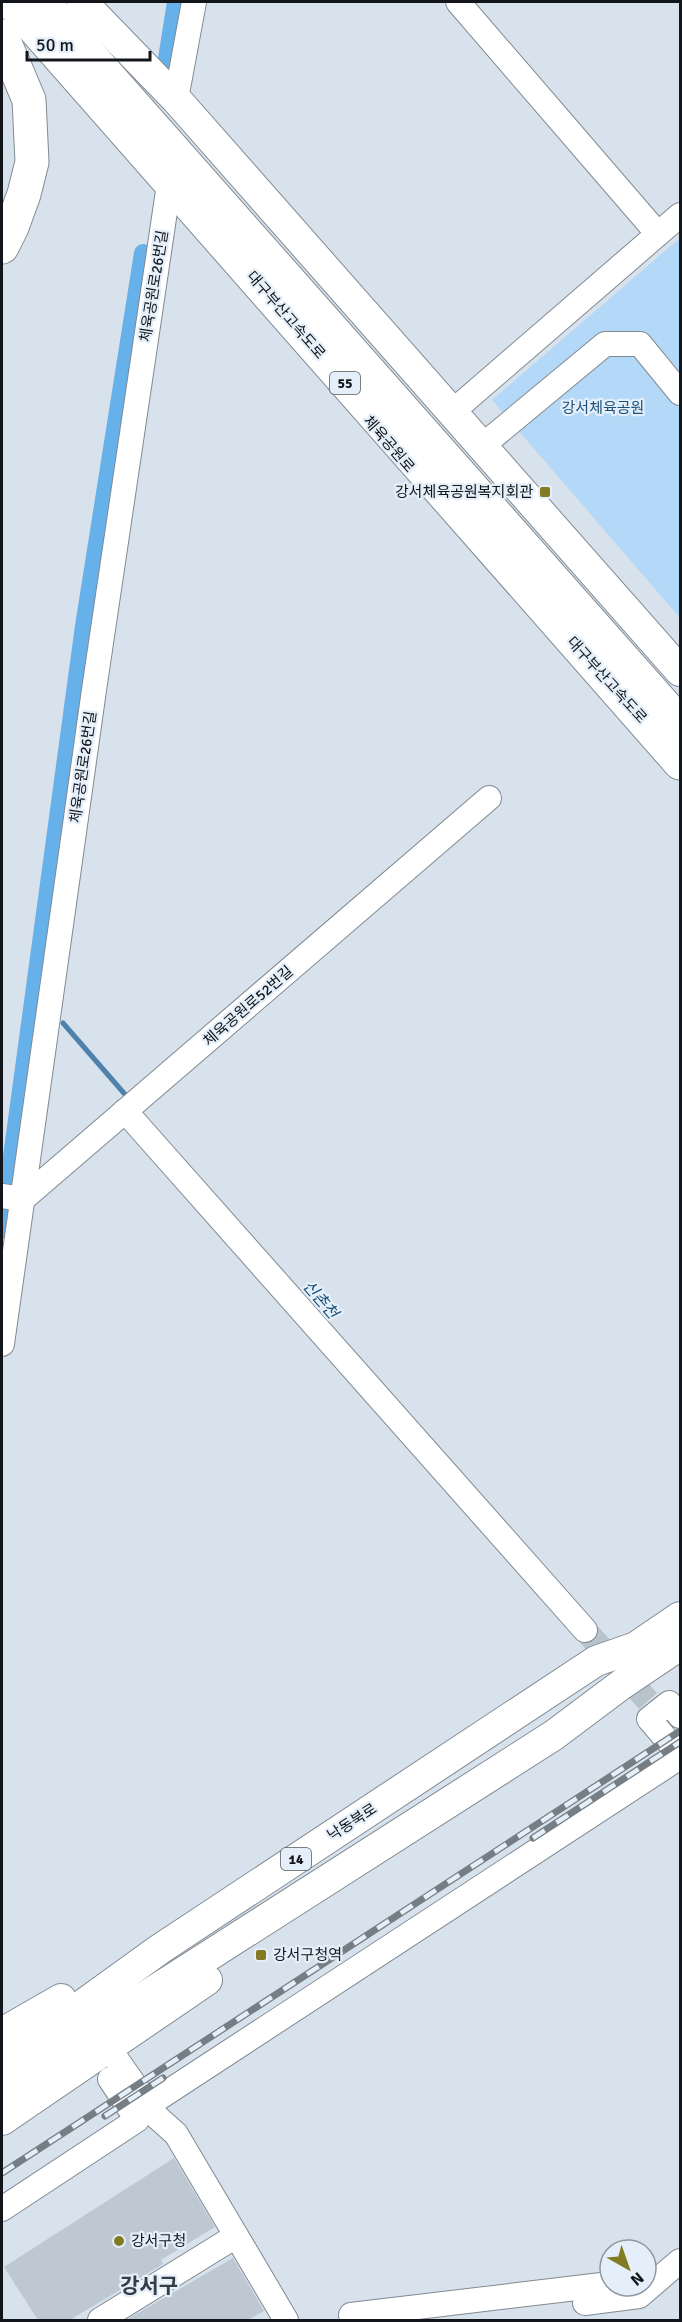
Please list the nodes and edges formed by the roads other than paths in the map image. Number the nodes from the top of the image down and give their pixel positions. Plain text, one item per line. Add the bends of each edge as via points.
1 (4, 2) edge
2 (11, 2) edge
3 (43, 2) edge
4 (82, 2) edge
5 (194, 2) edge
6 (458, 2) edge
7 (2, 36) edge
8 (176, 99) junction
9 (168, 191) junction
10 (681, 215) edge
11 (658, 234) junction
12 (2, 247) edge
13 (681, 393) edge
14 (452, 412) junction
15 (482, 446) junction
16 (681, 671) edge
17 (681, 723) edge
18 (681, 763) edge
19 (681, 777) edge
20 (489, 798) dead end
21 (125, 1111) junction
22 (12, 1198) edge
23 (2, 1344) edge
24 (681, 1597) edge
25 (681, 1617) edge
26 (585, 1630) tunnel mouth
27 (681, 1645) edge
28 (596, 1661) junction
29 (681, 1662) edge
30 (662, 1710) edge
31 (554, 1736) junction
32 (681, 1756) edge
33 (343, 1870) junction
34 (159, 1949) junction
35 (2, 2033) edge
36 (102, 2052) junction
37 (2, 2063) edge
38 (2, 2088) edge
39 (148, 2104) junction
40 (2, 2120) edge
41 (2, 2209) edge
42 (236, 2236) junction
43 (681, 2243) edge
44 (681, 2261) edge
45 (658, 2263) edge
46 (598, 2285) edge
47 (351, 2315) dead end
48 (100, 2320) edge
49 (285, 2320) edge
50 (440, 2320) edge

1 - 9 main road, 체육공원로
2 - 18 highway, 대구부산고속도로 / 55
3 - 17 highway, 대구부산고속도로 / 55
4 - 8 main road
5 - 8 street
6 - 11 street
7 - 12 highway via 29,100 32,162 24,194
8 - 14 main road
9 - 19 main road, 체육공원로
9 - 22 street, 체육공원로26번길 via 94,690
10 - 11 street
11 - 14 street
13 - 15 street via 640,344 605,344
14 - 15 main road
15 - 16 main road
20 - 21 street, 체육공원로52번길
21 - 22 street, 체육공원로52번길
21 - 26 street
22 - 23 street, 체육공원로26번길
24 - 28 main road
25 - 28 main road, 낙동북로 via 636,1647
27 - 31 main road
28 - 34 main road, 낙동북로 / 14
29 - 31 main road
30 - 32 street via 650,1719
31 - 33 main road, 14
32 - 39 street
33 - 36 main road via 222,1970
33 - 38 main road, 14
34 - 35 main road via 72,1992
34 - 37 main road, 낙동북로 / 14
36 - 39 street
36 - 40 main road
36 - 41 street via 137,2120
39 - 42 street via 176,2134
42 - 48 street
42 - 49 street
43 - 45 street
44 - 50 street via 639,2296
46 - 47 street

